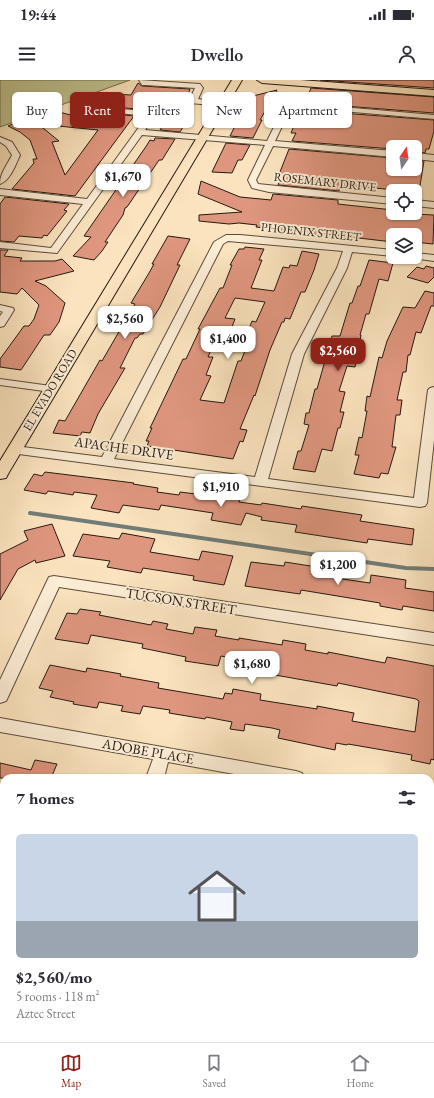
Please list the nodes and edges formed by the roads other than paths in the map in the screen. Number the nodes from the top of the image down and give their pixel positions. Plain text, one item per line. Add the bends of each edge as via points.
1 (143, 80) edge
2 (237, 80) edge
3 (262, 80) edge
4 (297, 81) edge
5 (230, 92) edge
6 (434, 93) edge
7 (202, 102) edge
8 (125, 111) edge
9 (434, 117) edge
10 (207, 128) edge
11 (140, 132) junction
12 (201, 137) junction
13 (0, 139) edge
14 (269, 143) junction
15 (386, 153) edge
16 (422, 157) edge
17 (434, 158) edge
18 (0, 180) edge
19 (0, 192) edge
20 (386, 200) edge
21 (89, 202) junction
22 (422, 204) edge
23 (434, 205) edge
24 (0, 245) edge
25 (348, 249) junction
26 (386, 252) edge
27 (422, 257) edge
28 (434, 258) edge
29 (5, 309) edge
30 (0, 324) edge
31 (0, 382) edge
32 (51, 389) junction
33 (434, 390) edge
34 (15, 450) junction
35 (106, 462) junction
36 (0, 474) edge
37 (260, 483) junction
38 (434, 639) edge
39 (0, 697) edge
40 (0, 725) edge
41 (162, 753) junction
42 (156, 774) edge
43 (275, 774) edge

1 - 7 street via 145,83 194,85 198,88 193,101
2 - 5 main road, EL EVADO ROAD
3 - 4 main road
4 - 6 main road
8 - 11 street via 152,114
9 - 14 street via 293,107 286,111
10 - 12 main road, EL EVADO ROAD
11 - 12 street
11 - 21 street
12 - 14 street
12 - 32 main road, EL EVADO ROAD
13 - 18 street via 8,144 16,156
14 - 15 street
14 - 20 street, ROSEMARY DRIVE via 252,180 255,186
16 - 17 street
19 - 21 street
21 - 24 street via 54,251
22 - 23 street
25 - 26 street, PHOENIX STREET
25 - 35 street, PHOENIX STREET via 240,238 226,238 219,242
25 - 37 street via 342,268 298,354
27 - 28 street
29 - 30 street
31 - 32 street
32 - 34 main road, EL EVADO ROAD
33 - 37 street, APACHE DRIVE via 420,503
34 - 35 street, APACHE DRIVE
34 - 36 main road, EL EVADO ROAD
35 - 37 street, APACHE DRIVE
38 - 39 street, TUCSON STREET via 54,581
40 - 41 street, ADOBE PLACE
41 - 42 street
41 - 43 street, ADOBE PLACE

